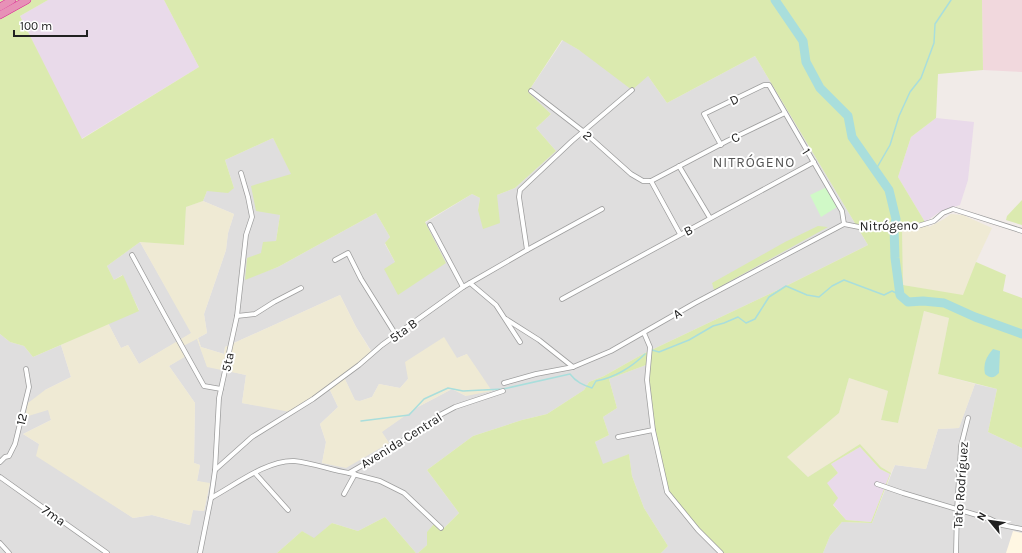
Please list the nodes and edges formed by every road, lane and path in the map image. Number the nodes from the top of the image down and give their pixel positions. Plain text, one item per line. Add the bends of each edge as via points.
1 (12, 0) edge
2 (27, 0) edge
3 (0, 7) edge
4 (0, 15) edge
5 (764, 85) joint
6 (632, 90) dead end
7 (531, 91) dead end
8 (785, 113) junction
9 (584, 132) junction
10 (720, 145) junction
11 (814, 162) junction
12 (680, 166) junction
13 (241, 173) dead end
14 (643, 181) joint
15 (651, 181) junction
16 (602, 209) dead end
17 (710, 218) junction
18 (844, 224) junction
19 (430, 225) dead end
20 (1022, 231) edge
21 (680, 234) junction
22 (527, 250) junction
23 (132, 255) dead end
24 (335, 260) dead end
25 (470, 283) junction
26 (463, 287) junction
27 (301, 288) dead end
28 (562, 299) dead end
29 (237, 316) junction
30 (506, 319) junction
31 (644, 333) junction
32 (396, 335) junction
33 (520, 342) dead end
34 (573, 367) junction
35 (26, 369) dead end
36 (504, 384) dead end
37 (221, 389) junction
38 (502, 391) dead end
39 (968, 418) dead end
40 (653, 430) junction
41 (618, 437) dead end
42 (0, 462) edge
43 (215, 470) junction
44 (255, 473) junction
45 (349, 473) junction
46 (355, 474) junction
47 (0, 477) edge
48 (877, 484) dead end
49 (344, 494) dead end
50 (211, 498) junction
51 (288, 510) dead end
52 (956, 510) junction
53 (441, 528) dead end
54 (1022, 529) edge
55 (0, 543) edge
56 (9, 553) edge
57 (107, 553) edge
58 (200, 553) edge
59 (721, 553) edge
60 (956, 553) edge

1 - 3 highway
2 - 4 highway
5 - 8 street, 1 via 769,85
5 - 10 street, D via 704,114
6 - 9 street
7 - 9 street, 2
8 - 10 street, C
8 - 11 street, 1
9 - 14 street, 2 via 630,174
9 - 22 street via 520,190
10 - 12 street, C
11 - 17 street, B
11 - 18 street, 1 via 842,211
12 - 15 street, C
12 - 17 street
13 - 29 street, 5ta via 252,217 246,235
14 - 15 street, C
15 - 21 street
16 - 22 street, 5ta B
17 - 21 street, B
18 - 20 street, Nitrógeno via 859,227 918,226 953,209
18 - 31 street, A
19 - 26 street
21 - 28 street, B
22 - 25 street, 5ta B
23 - 37 street via 204,386
24 - 32 street via 348,253
25 - 26 street, 5ta B
25 - 30 street via 496,305
26 - 32 street, 5ta B
27 - 29 street via 254,314
29 - 37 street, 5ta
30 - 33 street
30 - 34 street via 539,340
31 - 34 street, A
31 - 40 street via 650,347 646,380
32 - 43 street, 5ta B via 313,399 252,437
34 - 36 street, A via 536,374
35 - 42 street, 12 via 28,387 15,444 9,456
37 - 43 street, 5ta
38 - 45 street, Avenida Central via 455,407 440,415 389,450
39 - 52 street, Tato Rodríguez via 961,446
40 - 41 street
40 - 59 street via 667,492
43 - 50 street, 5ta
44 - 45 street, Avenida Central via 280,462 293,461
44 - 50 street, Avenida Central
44 - 51 street
45 - 46 street
46 - 49 street
46 - 53 street via 380,481 404,493
47 - 57 street, 7ma
48 - 52 street
50 - 58 street, 5ta
52 - 54 street
52 - 60 street, Tato Rodríguez
55 - 56 street

